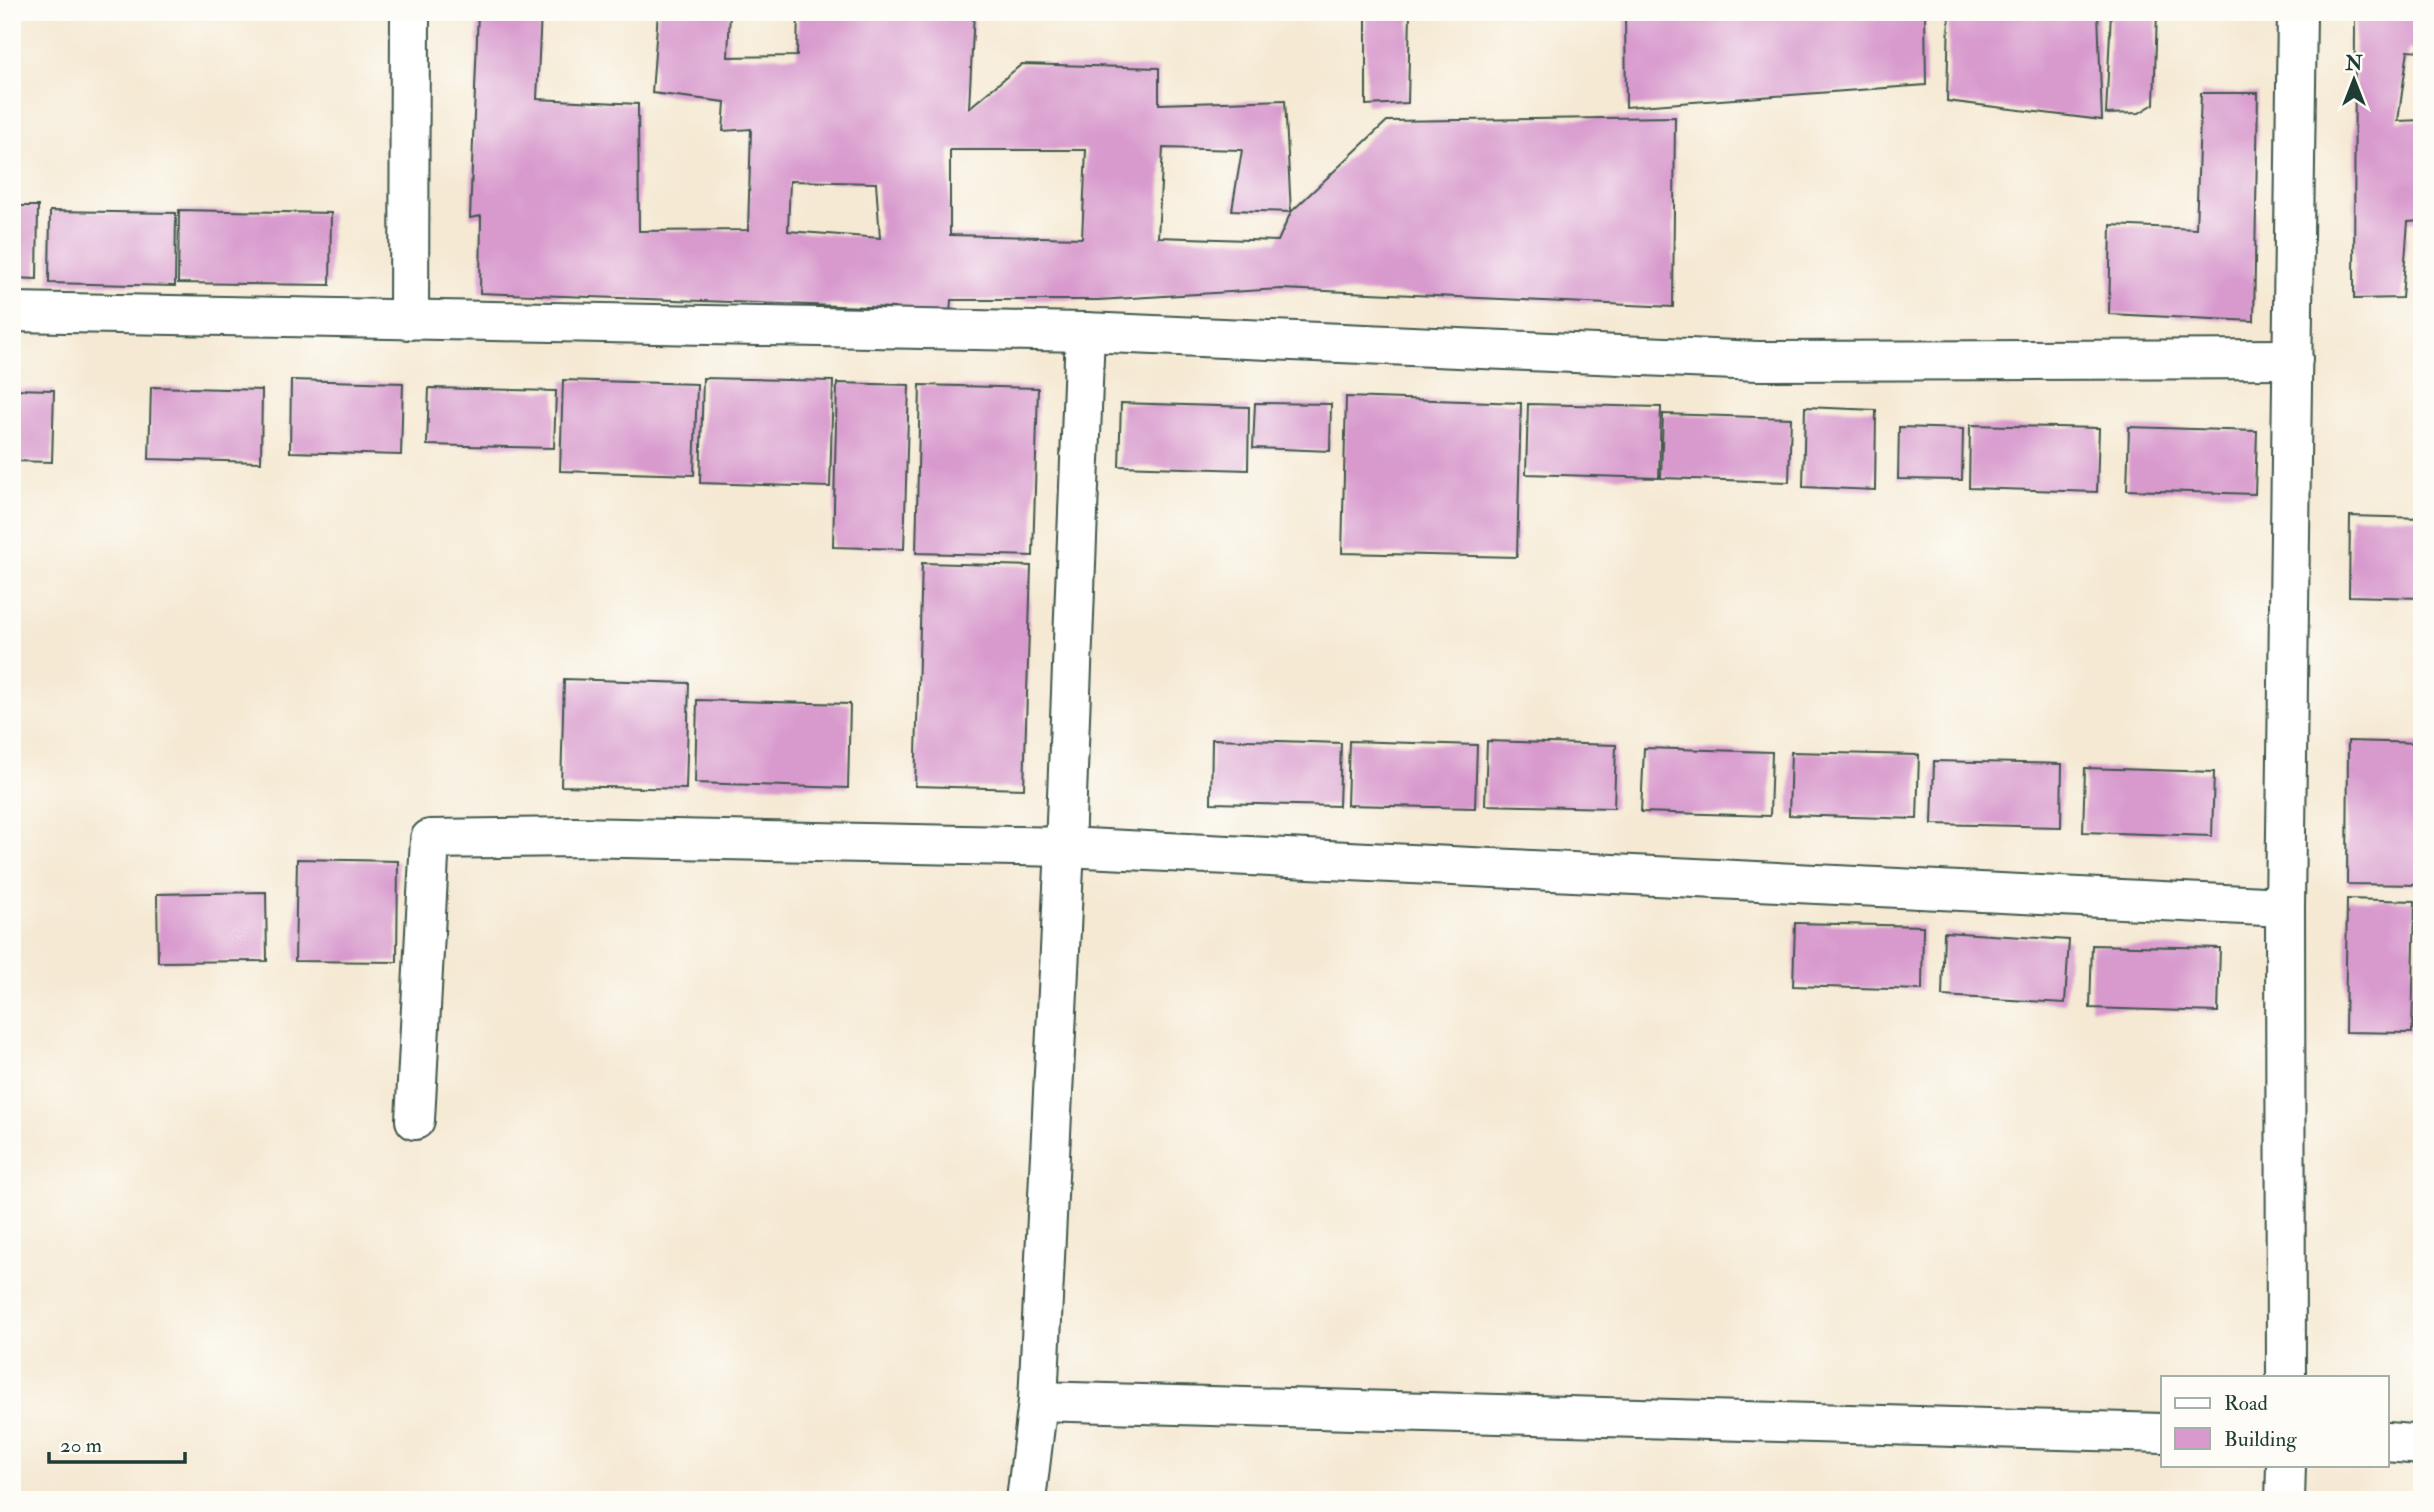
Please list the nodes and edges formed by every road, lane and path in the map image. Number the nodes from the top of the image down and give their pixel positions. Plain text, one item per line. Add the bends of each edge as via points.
1 (410, 12) edge
2 (2297, 12) edge
3 (12, 312) edge
4 (409, 320) junction
5 (1085, 332) junction
6 (2293, 359) junction
7 (1065, 847) junction
8 (2285, 907) junction
9 (415, 1120) dead end
10 (2286, 1376) edge
11 (1038, 1401) junction
12 (2161, 1433) edge
13 (2388, 1442) edge
14 (2422, 1445) edge
15 (2286, 1466) edge
16 (1026, 1500) edge
17 (2285, 1500) edge

1 - 4 street
2 - 6 street
3 - 4 street
4 - 5 street
5 - 6 street via 1758,361
5 - 7 street
6 - 8 street
7 - 8 street
7 - 9 street via 575,837 430,839
7 - 11 street
8 - 10 street
11 - 12 street
11 - 16 street
13 - 14 street
15 - 17 street

